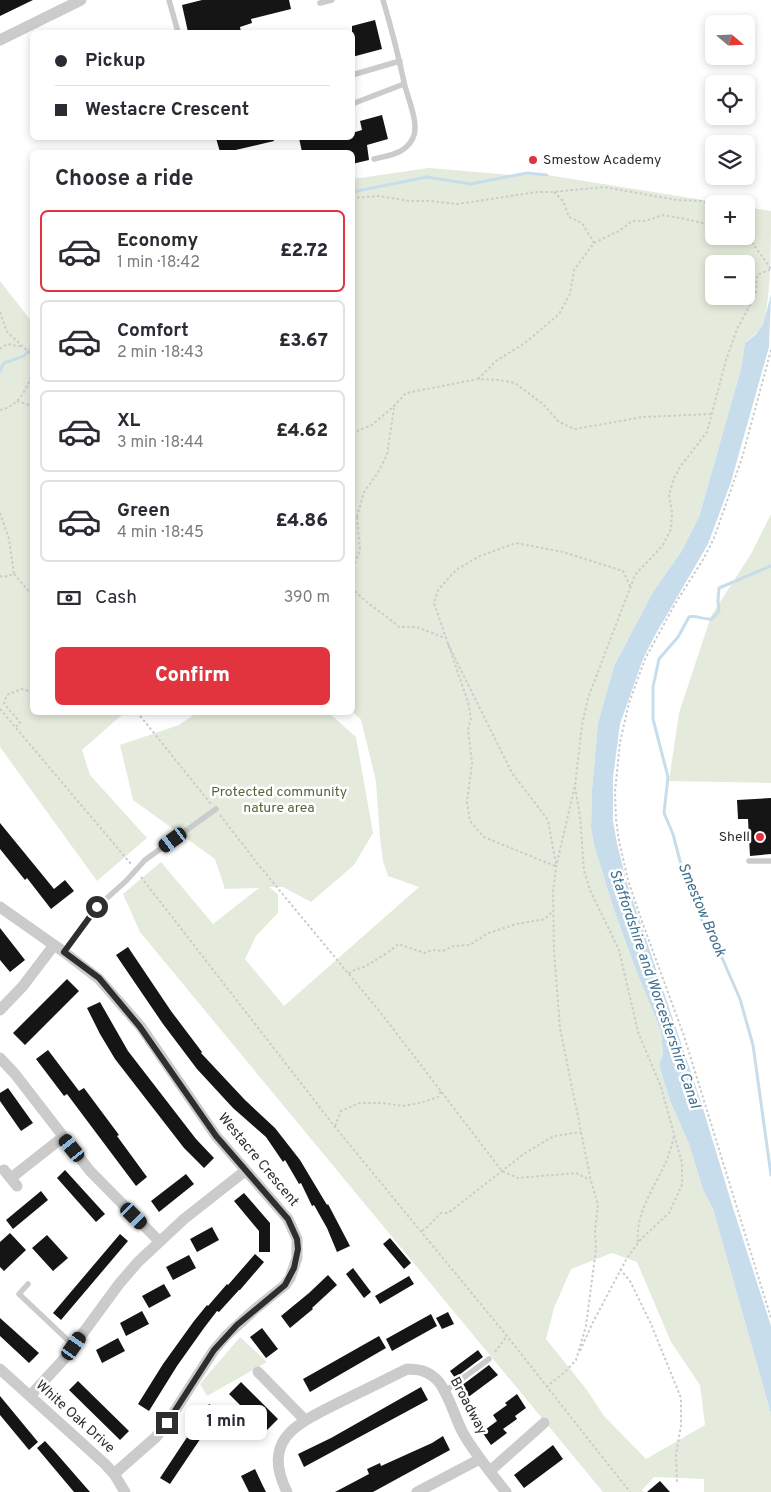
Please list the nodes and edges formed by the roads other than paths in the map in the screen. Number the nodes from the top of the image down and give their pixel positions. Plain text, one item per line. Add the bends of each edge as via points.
1 (81, 0) edge
2 (169, 0) edge
3 (332, 0) edge
4 (383, 0) edge
5 (320, 3) dead end
6 (177, 30) edge
7 (0, 40) edge
8 (400, 62) junction
9 (355, 74) edge
10 (404, 84) junction
11 (355, 103) edge
12 (374, 159) dead end
13 (216, 809) road end
14 (771, 861) edge
15 (749, 862) dead end
16 (0, 908) edge
17 (54, 945) junction
18 (64, 952) junction
19 (0, 1010) edge
20 (0, 1058) edge
21 (63, 1137) junction
22 (245, 1171) junction
23 (11, 1178) dead end
24 (159, 1241) junction
25 (28, 1284) dead end
26 (74, 1346) junction
27 (489, 1359) road end
28 (0, 1369) edge
29 (258, 1372) dead end
30 (444, 1392) junction
31 (30, 1396) junction
32 (305, 1420) junction
33 (544, 1423) dead end
34 (480, 1459) junction
35 (490, 1471) junction
36 (114, 1474) junction
37 (125, 1492) edge
38 (287, 1492) edge
39 (417, 1492) edge
40 (506, 1492) edge

1 - 7 street
2 - 6 lane
3 - 5 lane
4 - 8 lane
8 - 9 lane
8 - 10 lane
10 - 11 lane
10 - 12 lane via 412,110 414,137 399,153
13 - 18 lane via 145,860 97,907
14 - 15 lane
16 - 17 street, Westacre Crescent
17 - 18 street, Westacre Crescent
17 - 19 street
18 - 22 street, Westacre Crescent via 99,978 140,1027 216,1136
20 - 21 street
21 - 23 street
21 - 24 street via 90,1170
22 - 24 street
22 - 36 street, Westacre Crescent via 294,1229 297,1258 290,1278 227,1335 156,1437
24 - 26 street via 119,1284
25 - 26 lane via 19,1294
26 - 31 street
27 - 30 lane
28 - 31 street, White Oak Drive
29 - 32 street
30 - 32 street, Broadway via 440,1382 426,1371 407,1369
30 - 34 street, Broadway
31 - 36 street, White Oak Drive
32 - 38 street, Broadway via 289,1432 277,1456 279,1476
33 - 35 street
34 - 35 street, Broadway
34 - 39 street
35 - 40 street, Broadway
36 - 37 street, White Oak Drive

